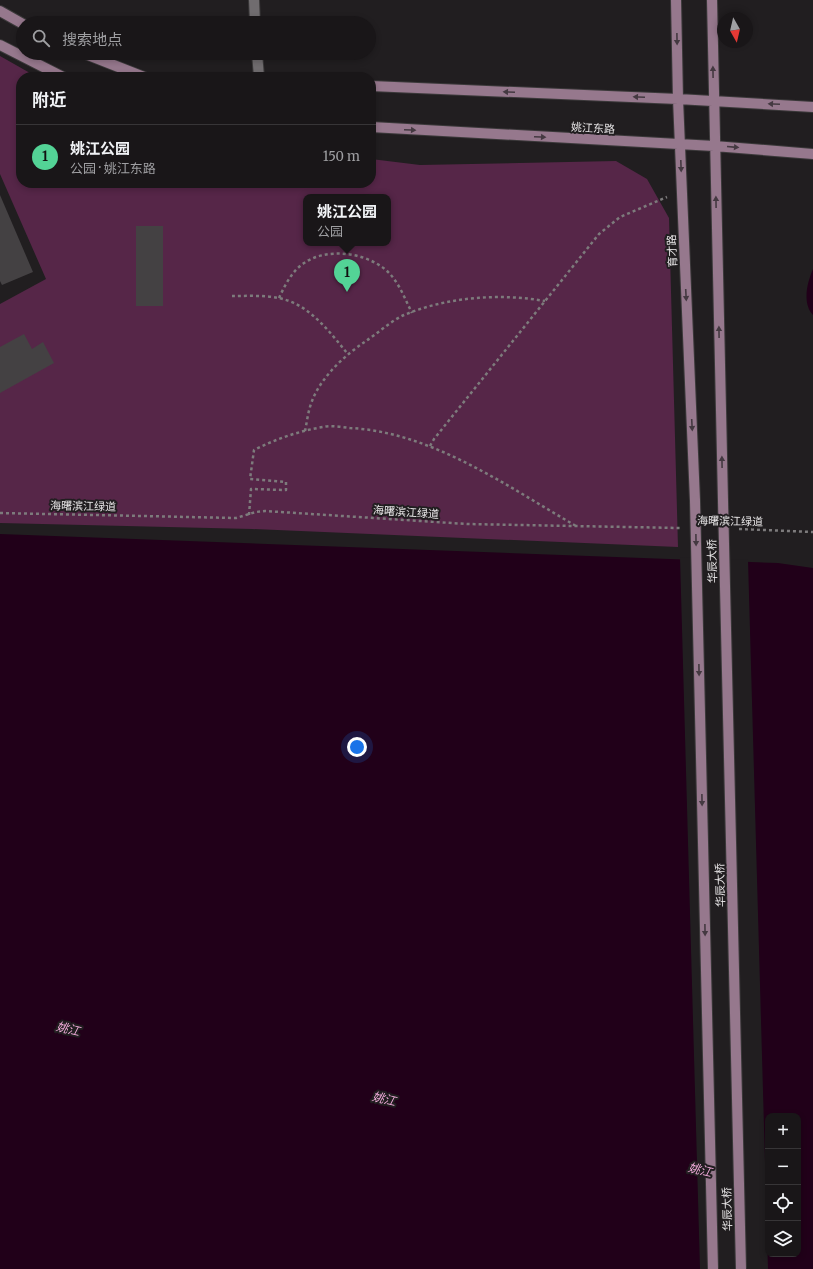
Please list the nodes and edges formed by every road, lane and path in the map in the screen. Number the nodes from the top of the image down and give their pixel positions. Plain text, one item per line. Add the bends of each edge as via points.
1 (254, 0) edge
2 (676, 0) edge
3 (712, 0) edge
4 (0, 11) edge
5 (255, 16) edge
6 (16, 20) edge
7 (0, 45) edge
8 (16, 53) edge
9 (30, 60) edge
10 (101, 60) edge
11 (258, 60) edge
12 (53, 72) edge
13 (131, 72) edge
14 (259, 72) edge
15 (376, 86) edge
16 (678, 99) junction
17 (714, 101) junction
18 (813, 107) edge
19 (376, 128) edge
20 (680, 145) junction
21 (714, 146) junction
22 (813, 154) edge
23 (682, 191) junction
24 (232, 296) dead end
25 (279, 298) junction
26 (546, 301) junction
27 (412, 313) junction
28 (347, 353) junction
29 (305, 431) junction
30 (430, 446) junction
31 (695, 501) joint
32 (0, 513) edge
33 (249, 515) junction
34 (576, 526) junction
35 (684, 528) dead end
36 (731, 529) dead end
37 (813, 532) edge
38 (713, 1269) edge
39 (741, 1269) edge

1 - 5 street
2 -> 16 main road, 育才路
17 -> 3 main road
4 - 6 main road
7 - 8 main road
9 - 12 main road
10 - 13 main road
11 - 14 street
16 -> 15 main road
16 - 17 main road
16 - 20 main road, 育才路
18 -> 17 main road
17 - 21 main road
19 -> 20 main road, 姚江东路
20 - 21 main road, 姚江东路
20 -> 23 main road, 育才路
21 -> 22 main road, 姚江东路
39 -> 21 main road, 华辰大桥, bridge
23 - 26 path via 620,217 604,230
23 -> 31 main road, 育才路
24 - 25 path
25 - 27 path via 288,280 304,263 328,253 361,255 383,267 400,287
25 - 28 path via 298,305 322,323
26 - 27 path via 518,297 472,299
26 - 30 path
27 - 28 path via 402,316
28 - 29 path via 312,401
29 - 30 path via 324,426 371,429
29 - 33 path via 276,439 254,450 250,479 286,482 286,490 251,489
30 - 34 path
31 -> 38 main road, 华辰大桥, bridge
32 - 33 path, 海曙滨江绿道 via 236,518
33 - 34 path, 海曙滨江绿道 via 265,511 467,524
34 - 35 path, 海曙滨江绿道
36 - 37 path, 海曙滨江绿道

